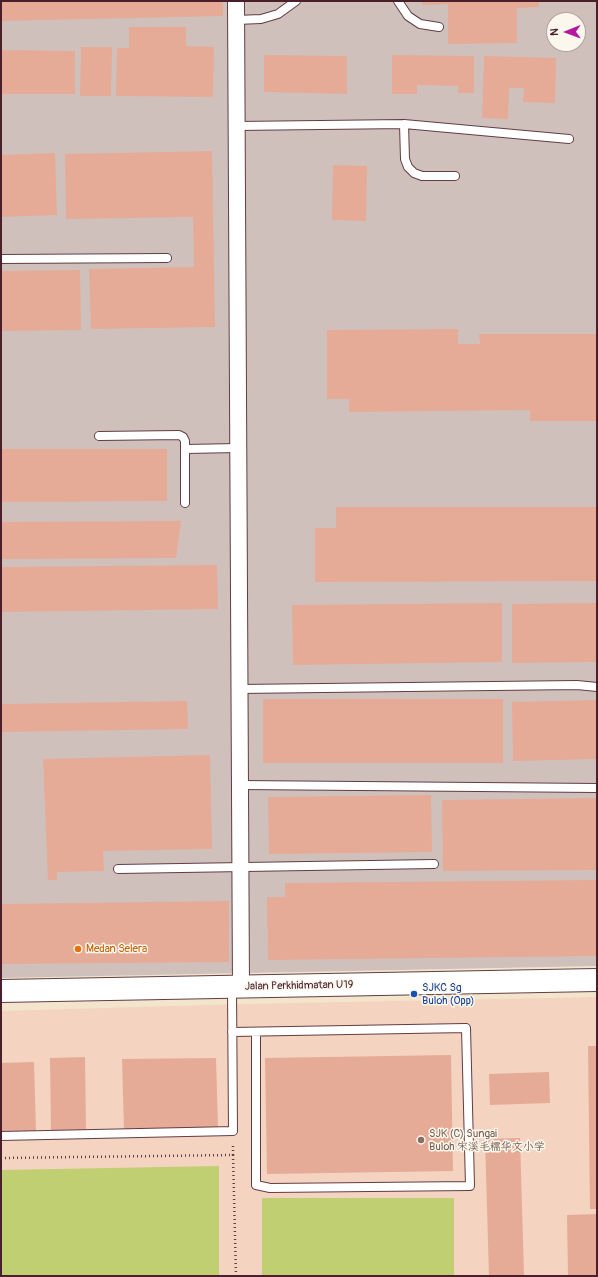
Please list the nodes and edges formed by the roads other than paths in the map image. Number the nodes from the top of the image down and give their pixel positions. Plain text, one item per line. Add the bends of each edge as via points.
1 (236, 1) edge
2 (296, 1) edge
3 (398, 1) edge
4 (236, 20) junction
5 (439, 28) dead end
6 (404, 124) junction
7 (237, 126) junction
8 (568, 139) dead end
9 (455, 176) dead end
10 (167, 258) dead end
11 (1, 259) edge
12 (98, 436) dead end
13 (238, 448) junction
14 (185, 449) junction
15 (186, 503) dead end
16 (597, 686) edge
17 (239, 688) junction
18 (240, 784) junction
19 (597, 788) edge
20 (434, 864) dead end
21 (240, 866) junction
22 (118, 869) dead end
23 (597, 980) edge
24 (236, 988) junction
25 (1, 991) edge
26 (232, 1032) junction
27 (256, 1032) junction
28 (1, 1136) edge

1 - 4 street
2 - 4 lane via 278,14 261,19
3 - 5 lane via 408,16 420,24
4 - 7 street
6 - 7 lane
6 - 8 lane
6 - 9 lane via 405,159 408,167 422,176
7 - 13 street
10 - 11 lane
12 - 14 lane via 180,435 185,441
13 - 14 lane
13 - 17 street
14 - 15 lane
16 - 17 lane
17 - 18 street
18 - 19 lane
18 - 21 street
20 - 21 lane
21 - 22 lane
21 - 24 street
23 - 24 street, Jalan Perkhidmatan U19
24 - 25 street, Jalan Perkhidmatan U19
24 - 26 lane
26 - 27 lane
26 - 28 lane via 233,1131
27 - 27 lane via 466,1028 470,1186 270,1188 256,1185

